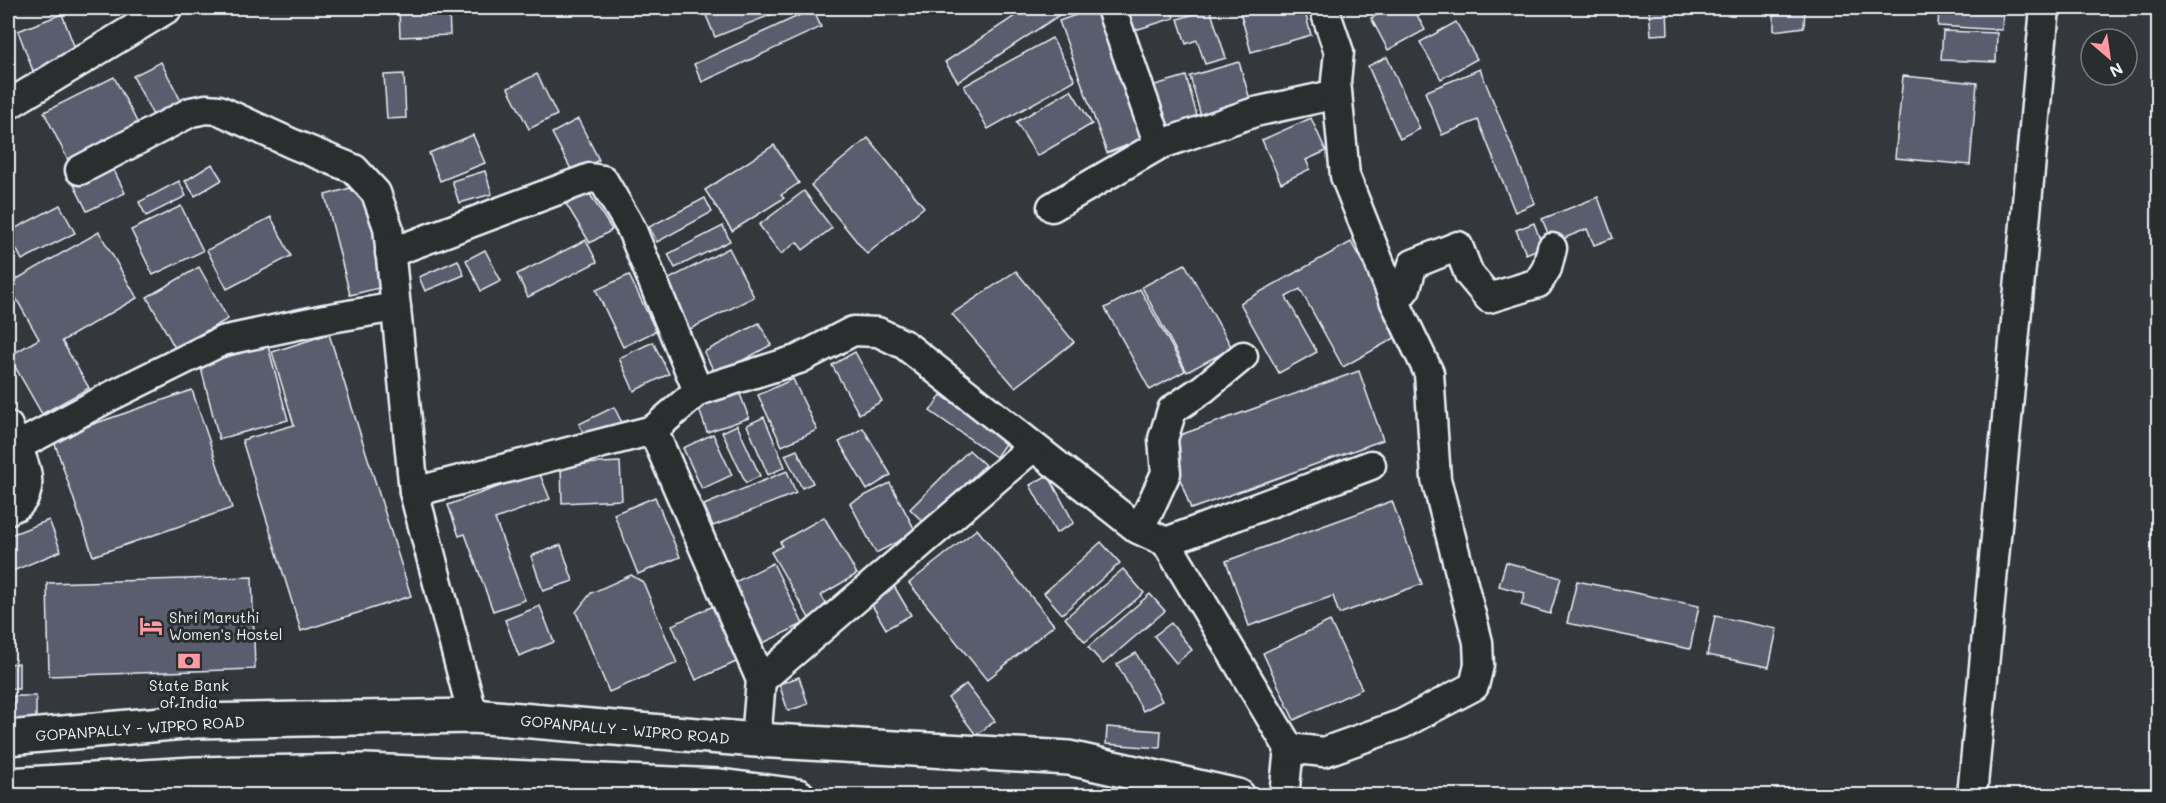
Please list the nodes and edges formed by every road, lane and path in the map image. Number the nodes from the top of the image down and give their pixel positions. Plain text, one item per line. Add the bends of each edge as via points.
1 (168, 8) edge
2 (1112, 8) edge
3 (1324, 8) edge
4 (2045, 8) edge
5 (1337, 94) junction
6 (8, 105) edge
7 (1159, 146) junction
8 (80, 170) dead end
9 (1052, 207) dead end
10 (1552, 248) dead end
11 (390, 253) junction
12 (1395, 302) junction
13 (396, 307) junction
14 (1243, 356) dead end
15 (698, 391) junction
16 (652, 430) junction
17 (12, 436) edge
18 (1033, 447) junction
19 (1371, 465) dead end
20 (414, 492) junction
21 (8, 510) edge
22 (1138, 530) junction
23 (1166, 542) junction
24 (761, 680) junction
25 (473, 716) junction
26 (195, 721) junction
27 (8, 738) edge
28 (756, 740) junction
29 (1289, 748) junction
30 (194, 774) junction
31 (371, 783) edge
32 (8, 786) edge
33 (637, 789) edge
34 (684, 790) edge
35 (798, 795) edge
36 (1238, 795) edge
37 (1284, 795) edge
38 (1972, 795) edge

1 - 6 street
2 - 7 street
3 - 5 street via 1339,52
4 - 38 street
5 - 7 street via 1255,112
5 - 12 street via 1345,176
7 - 9 street
8 - 11 street via 191,112 219,110 354,169 376,193 388,227
10 - 12 street via 1538,283 1490,298 1469,273 1458,246 1413,264 1406,288
11 - 13 street
11 - 15 street via 590,178 603,180 631,228
12 - 29 street via 1429,373 1436,479 1478,642 1479,665 1474,686 1402,724 1324,752
13 - 17 street via 222,341 111,396
13 - 20 street
14 - 22 street via 1172,410 1163,439 1166,473
15 - 16 street
15 - 18 street via 799,359 853,331 878,332 905,345
16 - 20 street
16 - 24 street
17 - 21 street via 28,487 20,504
18 - 22 street
18 - 24 street
19 - 23 street
20 - 25 street
22 - 23 street
23 - 29 street
24 - 28 street
25 - 26 main road, GOPANPALLY - WIPRO ROAD
25 - 28 main road, GOPANPALLY - WIPRO ROAD
26 - 27 main road, GOPANPALLY - WIPRO ROAD
26 - 30 main road
28 - 36 main road, GOPANPALLY - WIPRO ROAD via 1069,758
29 - 37 street
30 - 31 main road
30 - 32 main road
31 - 33 main road
33 - 34 main road
34 - 35 main road via 720,786

